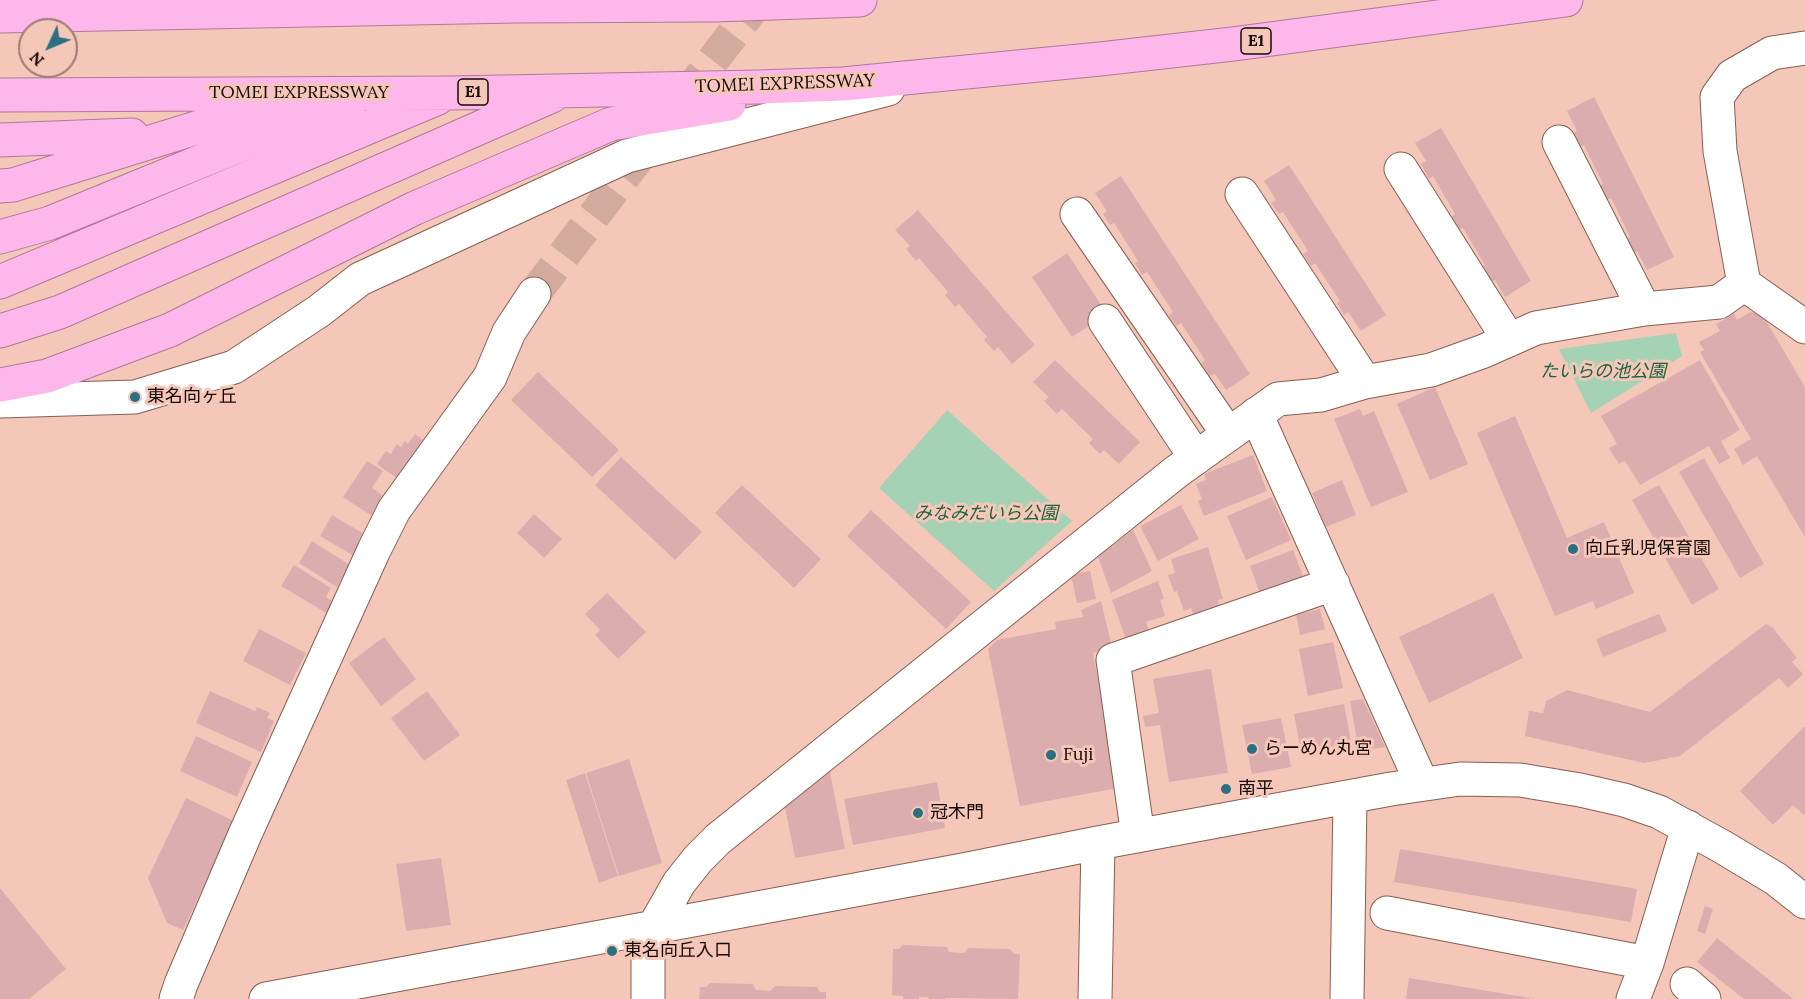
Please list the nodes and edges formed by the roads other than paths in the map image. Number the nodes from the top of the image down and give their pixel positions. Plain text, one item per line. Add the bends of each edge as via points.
1 (251, 0) edge
2 (860, 0) edge
3 (1566, 0) edge
4 (700, 2) edge
5 (333, 10) junction
6 (0, 16) edge
7 (1805, 48) edge
8 (945, 75) junction
9 (843, 84) junction
10 (564, 91) junction
11 (369, 92) junction
12 (309, 93) junction
13 (451, 93) junction
14 (0, 95) edge
15 (176, 134) junction
16 (0, 140) edge
17 (1559, 142) dead end
18 (1401, 169) dead end
19 (0, 186) edge
20 (1242, 194) dead end
21 (1077, 214) dead end
22 (0, 237) edge
23 (0, 282) edge
24 (1744, 284) junction
25 (534, 294) tunnel mouth
26 (1644, 309) junction
27 (1105, 321) dead end
28 (1805, 327) edge
29 (0, 331) edge
30 (1509, 340) junction
31 (1365, 382) junction
32 (0, 385) edge
33 (0, 401) edge
34 (1256, 414) junction
35 (1228, 434) junction
36 (1196, 458) junction
37 (1333, 585) junction
38 (1422, 784) junction
39 (1350, 797) junction
40 (1688, 827) junction
41 (1138, 836) junction
42 (1098, 843) junction
43 (1805, 902) edge
44 (1387, 913) dead end
45 (654, 927) junction
46 (1647, 963) junction
47 (176, 999) edge
48 (266, 999) edge
49 (648, 999) edge
50 (1095, 999) edge
51 (1347, 999) edge
52 (1633, 999) edge

1 - 5 highway
2 - 4 highway
3 - 8 highway, TOMEI EXPRESSWAY / E1 via 1222,45
4 - 5 highway
5 - 6 highway
7 - 24 street via 1772,53 1732,76 1717,98 1720,151
8 - 9 highway, TOMEI EXPRESSWAY / E1
8 - 33 street via 627,156 360,279 234,367 135,397
9 - 10 highway, TOMEI EXPRESSWAY / E1
9 - 32 highway via 611,124 415,208 170,330 47,376
10 - 13 highway, TOMEI EXPRESSWAY / E1
10 - 29 highway via 60,312
11 - 12 highway, TOMEI EXPRESSWAY / E1
11 - 13 highway, TOMEI EXPRESSWAY / E1
11 - 22 highway via 50,223
12 - 14 highway, TOMEI EXPRESSWAY / E1
12 - 15 highway
13 - 23 highway
15 - 16 highway
15 - 19 highway
17 - 26 street
18 - 30 street
20 - 31 street
21 - 35 street
24 - 26 street via 1719,302
24 - 28 street
25 - 47 street via 509,332 490,377 394,510 246,832
26 - 30 street via 1536,328
27 - 36 street
30 - 31 street via 1431,370
31 - 34 street via 1321,395 1278,399
34 - 35 street
34 - 37 street
35 - 36 street
36 - 45 street via 718,839 679,883
37 - 38 street
37 - 41 street via 1113,660
38 - 39 street
38 - 40 street via 1460,779 1520,780 1624,800
39 - 41 street
39 - 51 street
40 - 43 street via 1776,879
40 - 46 street
41 - 42 street
42 - 45 street
42 - 50 street
44 - 46 street
45 - 48 street
45 - 49 street via 648,957
46 - 52 street

